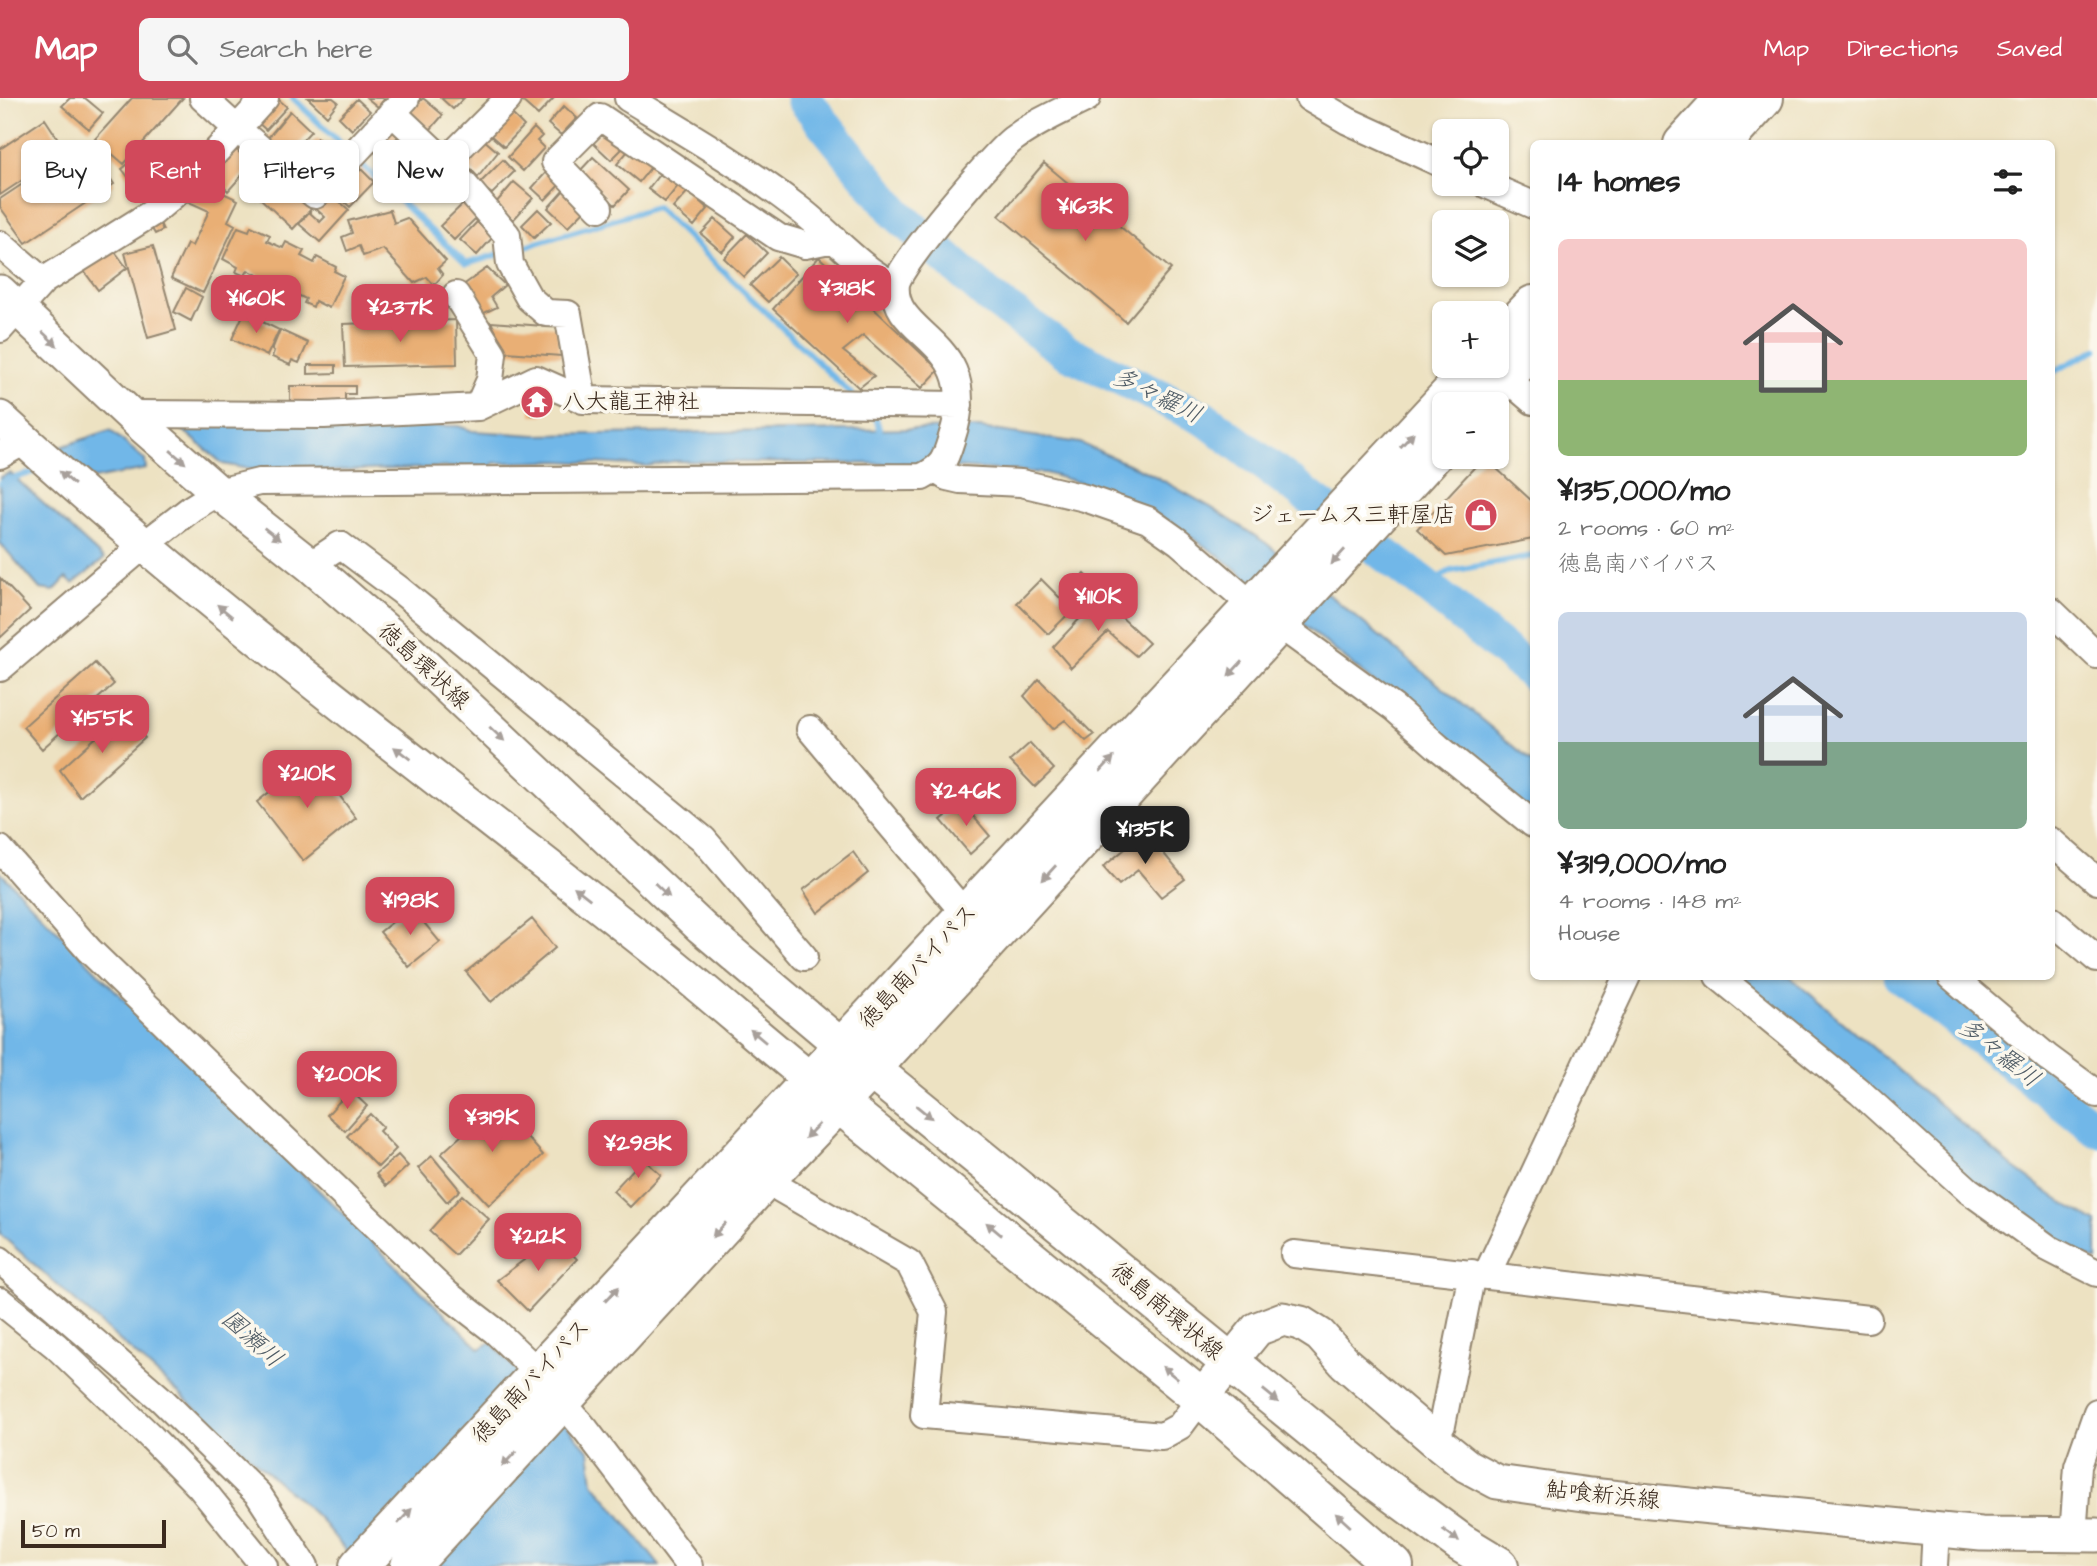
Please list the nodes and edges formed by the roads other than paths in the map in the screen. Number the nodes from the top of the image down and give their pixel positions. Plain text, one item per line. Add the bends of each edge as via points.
1 (202, 98) edge
2 (265, 98) edge
3 (628, 98) edge
4 (1087, 98) edge
5 (1309, 98) edge
6 (1725, 98) edge
7 (1764, 98) edge
8 (508, 99) edge
9 (399, 105) edge
10 (237, 129) junction
11 (427, 140) edge
12 (467, 140) edge
13 (1687, 140) edge
14 (1726, 140) edge
15 (1432, 160) edge
16 (469, 190) edge
17 (1509, 194) edge
18 (1530, 204) edge
19 (599, 208) dead end
20 (834, 239) junction
21 (0, 244) edge
22 (901, 274) junction
23 (43, 281) junction
24 (456, 295) dead end
25 (6, 310) edge
26 (1530, 311) edge
27 (1530, 350) edge
28 (1498, 379) edge
29 (583, 400) junction
30 (478, 407) junction
31 (959, 411) junction
32 (0, 418) edge
33 (133, 418) junction
34 (21, 450) edge
35 (1432, 452) edge
36 (940, 466) junction
37 (218, 492) junction
38 (1372, 498) junction
39 (144, 545) junction
40 (310, 565) junction
41 (1268, 611) junction
42 (2055, 615) edge
43 (2097, 655) edge
44 (0, 668) edge
45 (810, 729) dead end
46 (1530, 822) edge
47 (2055, 844) edge
48 (0, 849) edge
49 (2097, 881) edge
50 (966, 915) junction
51 (2055, 923) edge
52 (804, 957) dead end
53 (2097, 959) edge
54 (1625, 980) edge
55 (1723, 980) edge
56 (1956, 980) edge
57 (857, 1057) junction
58 (825, 1091) junction
59 (2097, 1094) edge
60 (765, 1180) junction
61 (1294, 1254) dead end
62 (0, 1260) edge
63 (2097, 1273) edge
64 (1479, 1275) junction
65 (0, 1301) edge
66 (1868, 1320) dead end
67 (1229, 1362) junction
68 (547, 1391) junction
69 (1201, 1398) junction
70 (2097, 1412) edge
71 (1432, 1437) junction
72 (1936, 1530) junction
73 (2085, 1535) edge
74 (264, 1566) edge
75 (305, 1566) edge
76 (359, 1566) edge
77 (410, 1566) edge
78 (689, 1566) edge
79 (1394, 1566) edge
80 (1499, 1566) edge
81 (1934, 1566) edge

1 - 10 street
2 - 10 street
3 - 20 street via 736,163
4 - 22 street via 1010,141 943,217
5 - 15 street
6 - 13 highway
7 - 14 highway
8 - 12 street
9 - 10 street via 315,195
9 - 11 street
10 - 23 street via 152,213
16 - 29 street via 507,235 510,264 530,298 546,313 568,314
17 - 18 street
19 - 20 street via 555,162 600,117 778,237 805,245
20 - 22 street via 876,276
21 - 23 street
22 - 31 street via 897,299 905,317 941,349 956,373
23 - 25 street
24 - 30 street via 493,354 490,380
25 -> 33 main road, 徳島環状線
26 - 28 highway, 徳島南バイパス
27 - 28 highway, 徳島南バイパス
38 -> 28 highway, 徳島南バイパス
29 - 30 street via 536,379
29 - 31 street
30 - 33 street
31 - 36 street
32 - 34 main road
33 -> 37 main road, 徳島環状線
39 -> 34 main road
35 - 38 highway, 徳島南バイパス
36 - 37 street via 922,477 258,482
36 - 41 street via 947,478 1021,483 1148,520
37 - 39 street
37 -> 40 main road, 徳島環状線
38 - 41 highway, 徳島南バイパス
39 - 44 street
58 -> 39 main road
40 - 52 street via 340,545 400,590 703,839
40 -> 57 main road, 徳島環状線 via 407,649 701,927
41 - 46 street
50 -> 41 highway, 徳島南バイパス
41 -> 57 highway, 徳島南バイパス
42 - 43 street
45 - 50 street
47 - 49 street
48 - 68 street via 89,950 447,1294 495,1331
50 - 57 highway, 徳島南バイパス
51 - 53 street
54 - 64 street
55 - 63 street via 1861,1093 1968,1190 2048,1248
56 - 59 street
57 - 58 highway, 徳島南バイパス
57 -> 67 highway, 徳島南環状線
58 -> 60 highway, 徳島南バイパス
68 -> 58 highway, 徳島南バイパス
69 -> 58 highway, 徳島南環状線
60 -> 68 highway, 徳島南バイパス
60 - 69 street via 909,1263 934,1312 924,1415 1162,1437 1180,1426
61 - 64 street
62 - 75 street via 162,1400 258,1494
64 - 66 street
64 - 71 street via 1442,1425
65 - 74 street via 56,1346 152,1438 201,1488
67 - 69 main road, 鮎喰新浜線
67 - 71 main road, 鮎喰新浜線 via 1257,1329 1283,1319 1301,1323
67 -> 80 highway, 徳島南環状線 via 1367,1474
76 -> 68 highway, 徳島南バイパス
68 -> 77 highway, 徳島南バイパス
68 - 78 street via 586,1430
79 -> 69 highway, 徳島南環状線
70 - 73 street via 2078,1466
71 - 72 main road, 鮎喰新浜線 via 1467,1466 1497,1482
72 - 73 main road, 鮎喰新浜線
72 - 81 street

